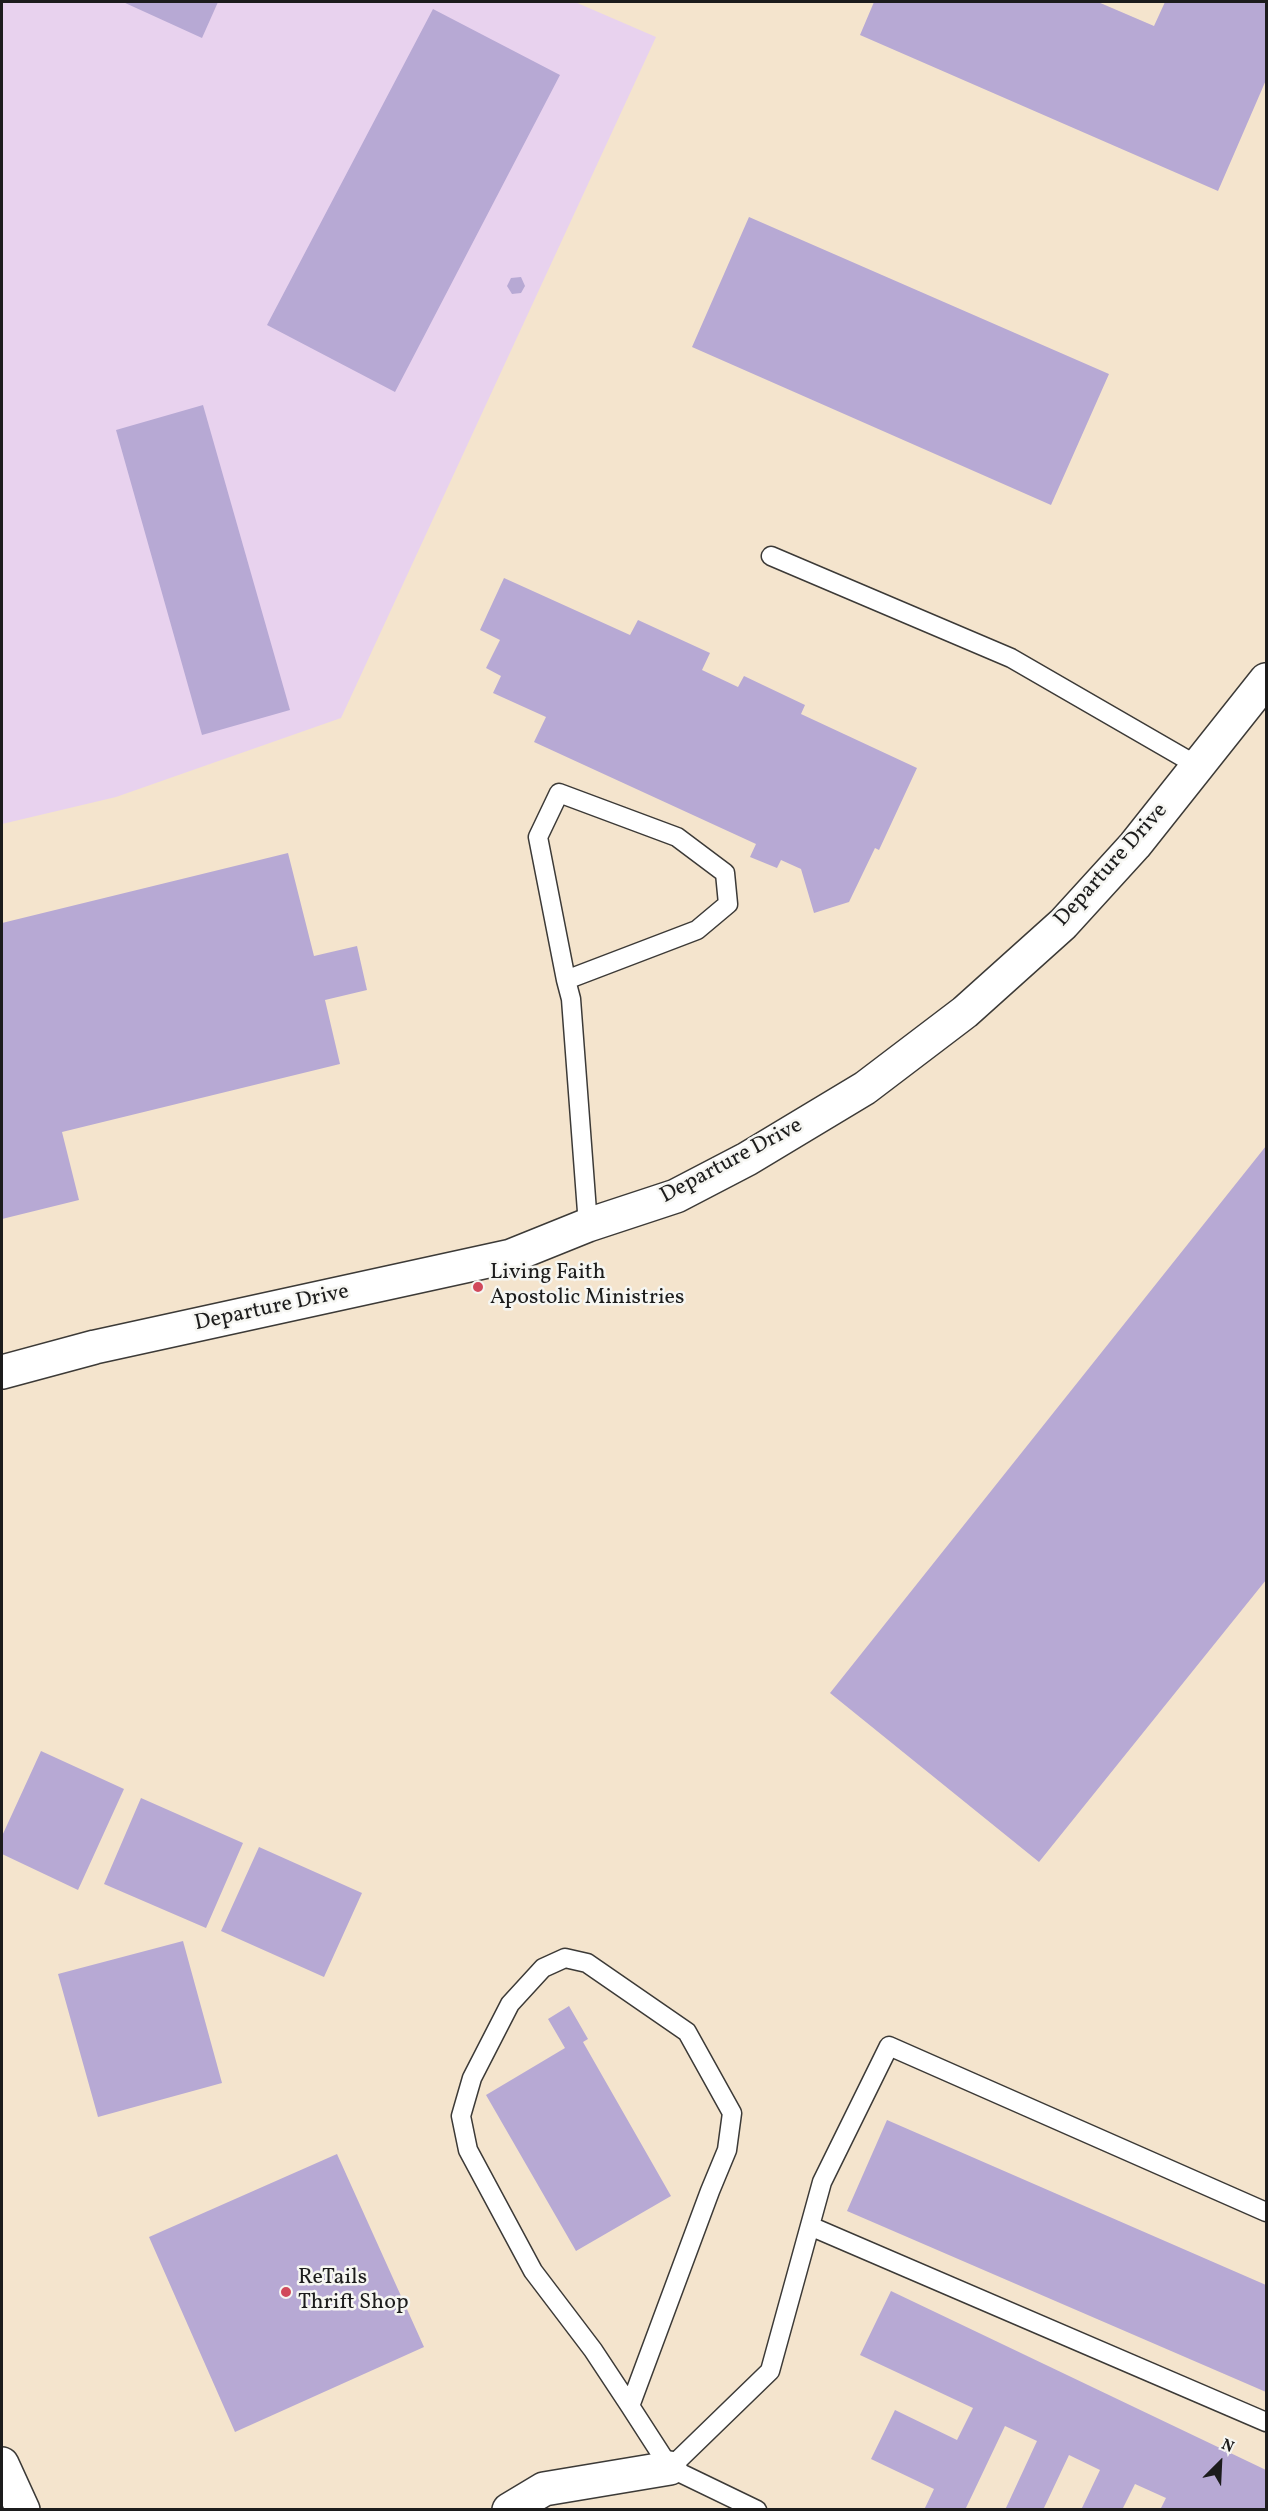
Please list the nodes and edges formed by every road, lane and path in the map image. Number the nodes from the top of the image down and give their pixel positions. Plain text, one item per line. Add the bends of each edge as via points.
1 (771, 556) dead end
2 (1266, 680) edge
3 (1198, 766) junction
4 (566, 980) junction
5 (588, 1225) junction
6 (2, 1372) edge
7 (1266, 2212) edge
8 (810, 2226) junction
9 (630, 2406) junction
10 (1266, 2422) edge
11 (2, 2464) edge
12 (670, 2468) junction
13 (23, 2510) edge
14 (509, 2510) edge
15 (758, 2510) edge

1 - 3 lane via 1011,658
2 - 3 street, Departure Drive
3 - 5 street, Departure Drive via 1135,845 1063,924 965,1012 865,1088 747,1159 676,1196
4 - 4 lane via 697,930 728,903 725,873 677,837 559,793 538,837
4 - 5 lane via 571,999
5 - 6 street, Departure Drive via 511,1256 95,1347
7 - 8 lane via 890,2046 822,2182
8 - 10 lane
8 - 12 lane via 770,2371
9 - 9 lane via 533,2271 468,2151 461,2116 472,2078 510,2004 543,1968 565,1958 587,1963 687,2032 732,2113 728,2150
9 - 12 lane
11 - 13 street
12 - 14 street via 544,2489
12 - 15 lane

